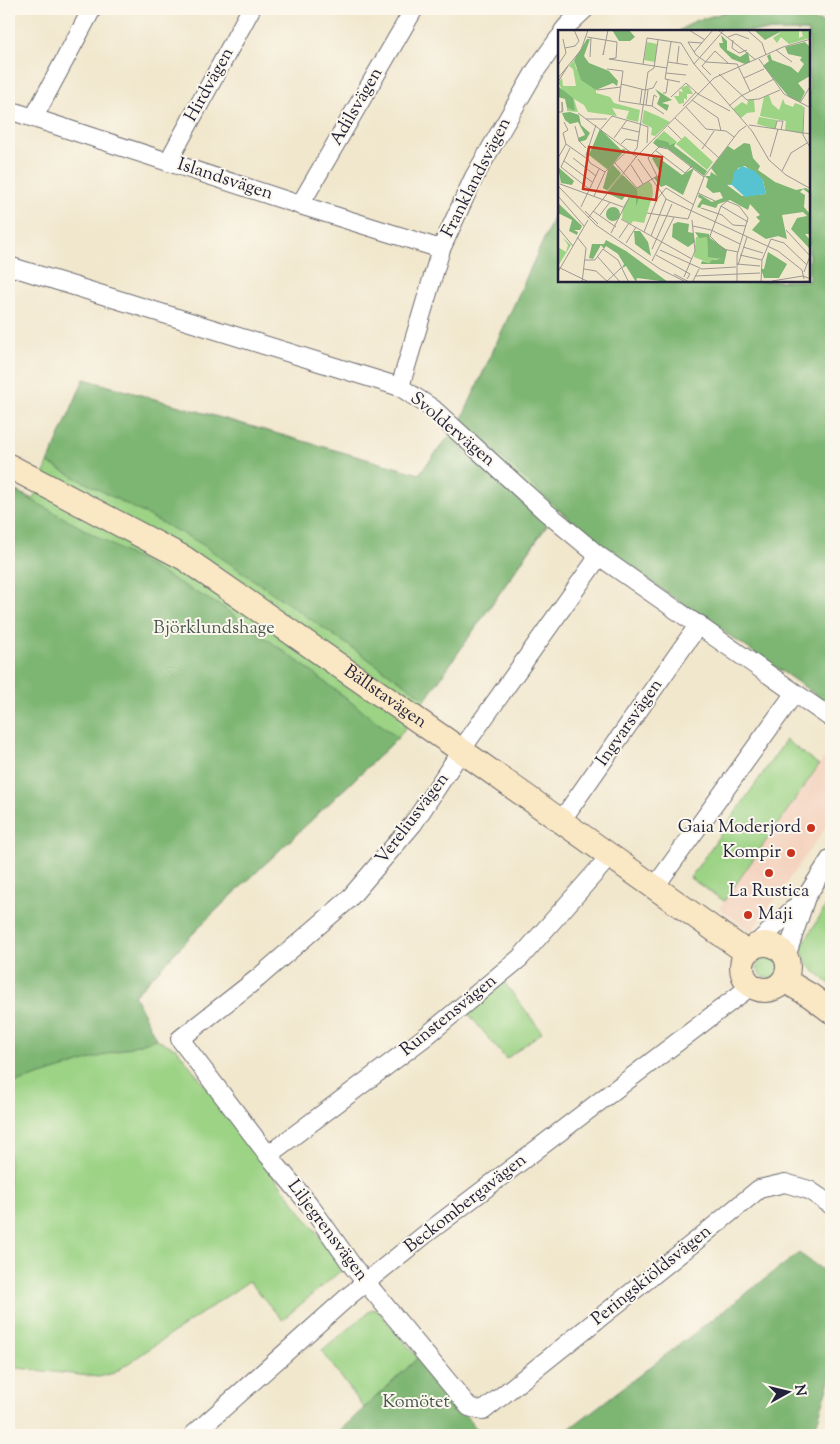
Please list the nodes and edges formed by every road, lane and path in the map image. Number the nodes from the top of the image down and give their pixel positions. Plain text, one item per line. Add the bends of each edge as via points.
1 (92, 9) edge
2 (251, 9) edge
3 (414, 9) edge
4 (586, 9) edge
5 (564, 30) edge
6 (558, 39) edge
7 (9, 110) edge
8 (34, 117) junction
9 (168, 162) junction
10 (300, 205) junction
11 (441, 249) junction
12 (9, 266) edge
13 (400, 386) junction
14 (9, 466) edge
15 (600, 556) junction
16 (699, 624) junction
17 (794, 694) junction
18 (831, 718) edge
19 (462, 751) junction
20 (560, 821) junction
21 (610, 856) junction
22 (831, 858) edge
23 (654, 888) junction
24 (806, 897) junction
25 (750, 949) junction
26 (786, 957) junction
27 (784, 980) junction
28 (751, 986) junction
29 (831, 1011) edge
30 (180, 1039) joint
31 (268, 1155) junction
32 (831, 1204) edge
33 (365, 1283) junction
34 (483, 1411) joint
35 (193, 1435) edge

1 - 8 street
2 - 9 street, Hirdvägen
3 - 10 street, Adilsvägen
4 - 5 street
6 - 11 street, Franklandsvägen via 536,70 474,177
7 - 8 street, Islandsvägen
8 - 9 street, Islandsvägen
9 - 10 street, Islandsvägen
10 - 11 street, Islandsvägen
11 - 13 street, Franklandsvägen
12 - 13 street, Svoldervägen
13 - 15 street, Svoldervägen via 432,408 546,512
14 - 19 street, Bällstavägen via 184,558
15 - 16 street, Svoldervägen
15 - 19 street, Vereliusvägen
16 - 17 street, Svoldervägen
16 - 20 street, Ingvarsvägen
17 - 18 street, Svoldervägen
17 - 23 street
19 - 20 street, Bällstavägen
19 - 30 street, Vereliusvägen via 413,824 348,900 258,978
20 - 21 street, Bällstavägen
21 - 23 street, Bällstavägen
21 - 31 street, Runstensvägen via 520,958 425,1037
22 - 24 street
23 - 25 street, Bällstavägen
24 - 25 street
24 - 26 street
25 - 26 street, Bällstavägen via 762,943 774,945
25 - 28 street via 741,963 745,979
26 - 27 street via 788,964
27 - 28 street via 767,990
27 - 29 street
28 - 33 street, Beckombergavägen
30 - 31 street, Liljegrensvägen
31 - 33 street, Liljegrensvägen via 308,1203
32 - 34 street, Peringskiöldsvägen via 809,1190 785,1184 759,1189
33 - 34 street, Liljegrensvägen via 469,1407
33 - 35 street, Beckombergavägen

